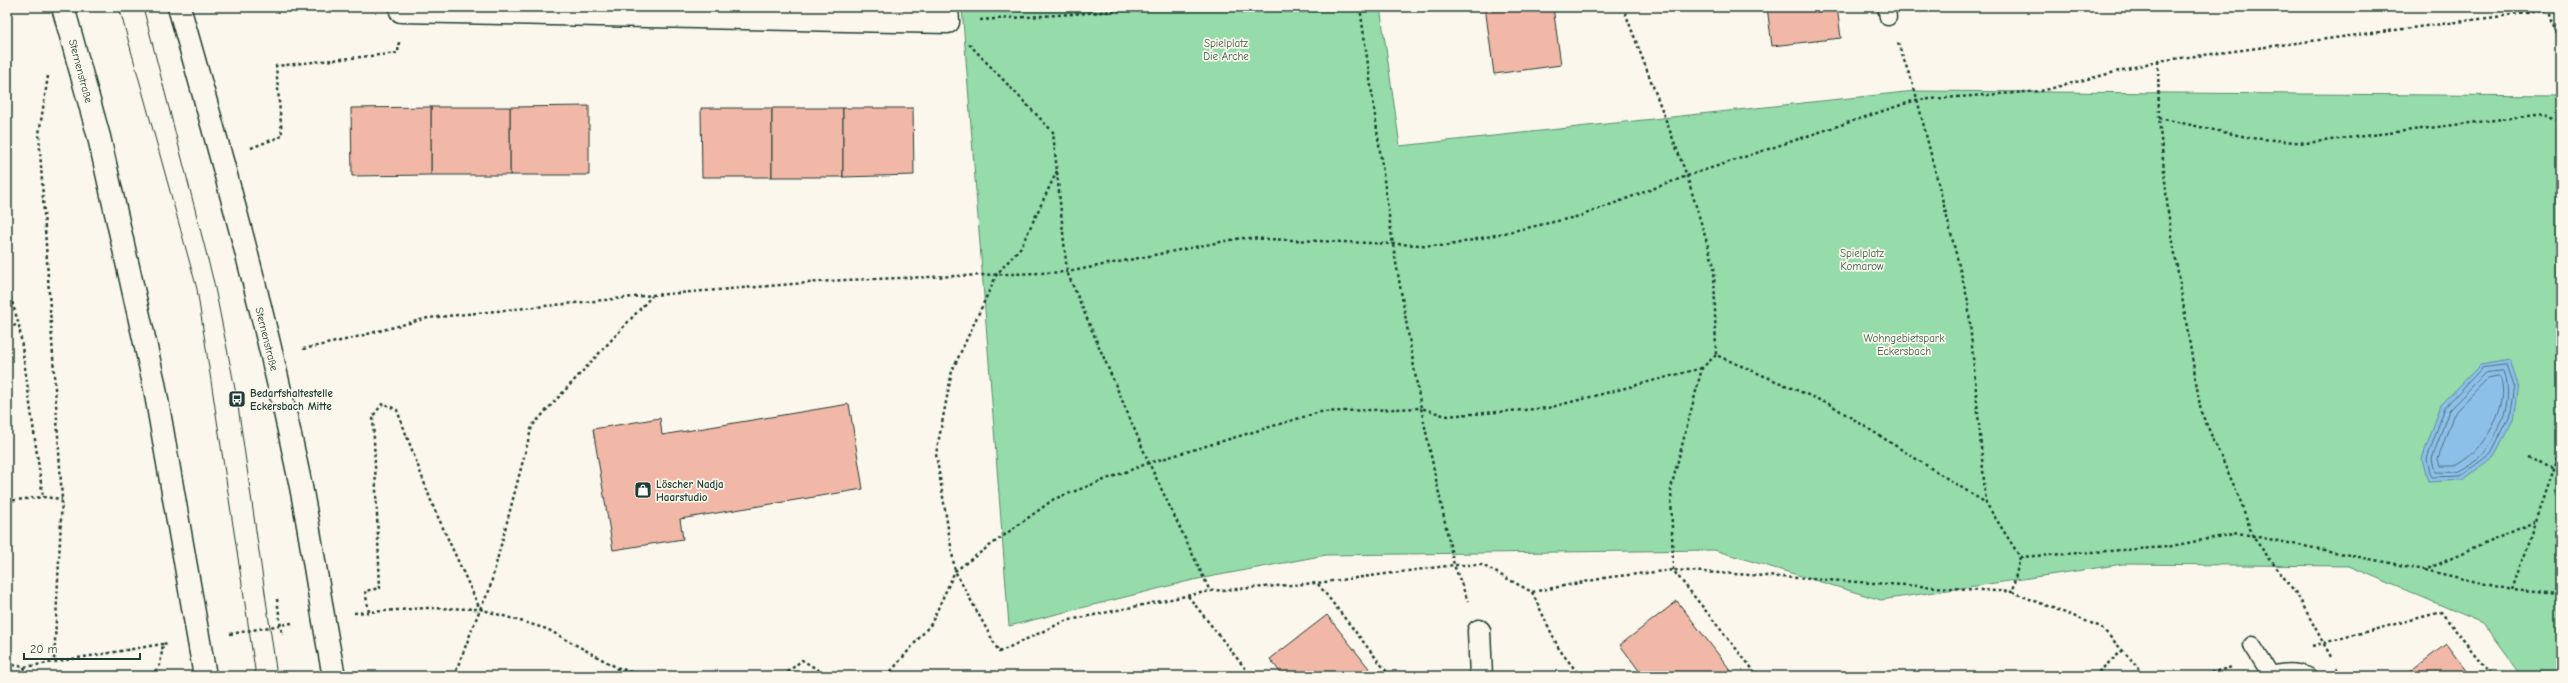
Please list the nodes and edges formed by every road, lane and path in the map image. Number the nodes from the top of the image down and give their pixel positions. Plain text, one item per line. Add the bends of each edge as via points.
1 (63, 7) edge
2 (179, 7) edge
3 (1180, 7) edge
4 (1360, 7) edge
5 (1623, 7) edge
6 (2549, 8) edge
7 (401, 12) joint
8 (1887, 12) edge
9 (948, 15) edge
10 (2561, 46) edge
11 (2158, 61) junction
12 (48, 74) dead end
13 (1916, 100) junction
14 (2159, 118) junction
15 (2561, 121) edge
16 (222, 158) junction
17 (1057, 171) junction
18 (1687, 176) junction
19 (1393, 245) junction
20 (1067, 272) junction
21 (997, 274) junction
22 (7, 285) edge
23 (652, 296) junction
24 (19, 325) junction
25 (7, 326) edge
26 (271, 355) junction
27 (1716, 355) junction
28 (1702, 368) junction
29 (1421, 408) junction
30 (2561, 445) edge
31 (2526, 458) dead end
32 (1149, 463) junction
33 (2555, 468) junction
34 (43, 497) junction
35 (62, 499) junction
36 (7, 501) edge
37 (1986, 503) junction
38 (2534, 522) junction
39 (2253, 537) junction
40 (2020, 557) junction
41 (1454, 565) junction
42 (1673, 570) junction
43 (2425, 570) junction
44 (954, 571) junction
45 (1317, 584) junction
46 (2512, 590) junction
47 (1210, 591) junction
48 (1532, 592) junction
49 (2012, 592) junction
50 (2561, 594) edge
51 (1188, 596) junction
52 (277, 599) dead end
53 (480, 608) junction
54 (322, 618) junction
55 (281, 625) junction
56 (1479, 631) joint
57 (282, 635) dead end
58 (200, 640) junction
59 (163, 644) dead end
60 (2252, 644) dead end
61 (2122, 650) junction
62 (54, 661) junction
63 (7, 664) edge
64 (24, 667) junction
65 (616, 667) junction
66 (27, 676) edge
67 (205, 676) edge
68 (334, 676) edge
69 (454, 676) edge
70 (623, 676) edge
71 (643, 676) edge
72 (783, 676) edge
73 (828, 676) edge
74 (887, 676) edge
75 (1251, 676) edge
76 (1390, 676) edge
77 (1481, 676) edge
78 (1580, 676) edge
79 (1758, 676) edge
80 (2094, 676) edge
81 (2146, 676) edge
82 (2271, 676) edge
83 (2308, 676) edge
84 (2492, 676) edge

1 - 58 street, Sternenstraße via 99,137 154,383
2 - 16 street, Sternenstraße
3 - 9 path
4 - 19 path
5 - 18 path
6 - 10 path
6 - 11 path
7 - 9 street
7 - 16 path via 398,53 276,66 282,136
8 - 13 path
9 - 17 path via 1053,132
11 - 13 path via 2041,91
11 - 14 path
12 - 35 path via 39,134
13 - 18 path
13 - 37 path via 1968,301
14 - 15 path via 2251,138 2306,143 2544,114
14 - 39 path via 2168,212 2202,412 2239,497
16 - 26 street, Sternenstraße
17 - 20 path
17 - 21 path via 1021,247
18 - 19 path via 1580,216 1446,246
18 - 27 path via 1714,266
19 - 20 path via 1241,238
19 - 29 path
20 - 21 path
20 - 32 path
21 - 23 path via 845,280
21 - 44 path via 952,371 936,454
22 - 24 path
23 - 26 path via 428,318 345,340
23 - 53 path via 532,426 489,591
24 - 25 path
24 - 34 path
26 - 54 street, Sternenstraße via 300,483
27 - 28 path
27 - 37 path via 1831,405
28 - 29 path via 1548,408 1446,416
28 - 42 path via 1672,488
29 - 32 path via 1320,412
29 - 41 path
30 - 33 path
31 - 33 path
32 - 44 path via 1054,499
32 - 47 path
33 - 38 path
34 - 35 path
34 - 36 path
35 - 62 path
37 - 40 path
38 - 43 path
38 - 46 path
39 - 40 path via 2238,533 2167,547
39 - 43 path
39 - 84 path via 2298,596 2323,642 2441,612
40 - 49 path
41 - 45 path
41 - 48 path via 1482,565
41 - 56 path
42 - 48 path via 1610,576
42 - 49 path
42 - 79 path
43 - 46 path
44 - 51 path via 999,652 1065,621
44 - 74 path via 931,624
45 - 47 path
45 - 76 path
46 - 50 path
47 - 51 path
48 - 78 path via 1559,649
49 - 61 path via 2101,627
51 - 75 path
52 - 55 path
53 - 53 path via 369,612 365,591 380,588 374,416 383,403 397,410 433,506
53 - 65 path via 547,628
53 - 69 path
54 - 55 path
54 - 68 street, Sternenstraße
55 - 57 path
55 - 58 path
56 - 77 street
58 - 67 street, Sternenstraße
59 - 62 path
60 - 82 lane
61 - 80 path
61 - 81 path
62 - 64 path
63 - 64 path
64 - 66 path
65 - 70 path
65 - 71 path
72 - 73 path via 802,660
82 - 83 lane via 2281,672 2298,672

